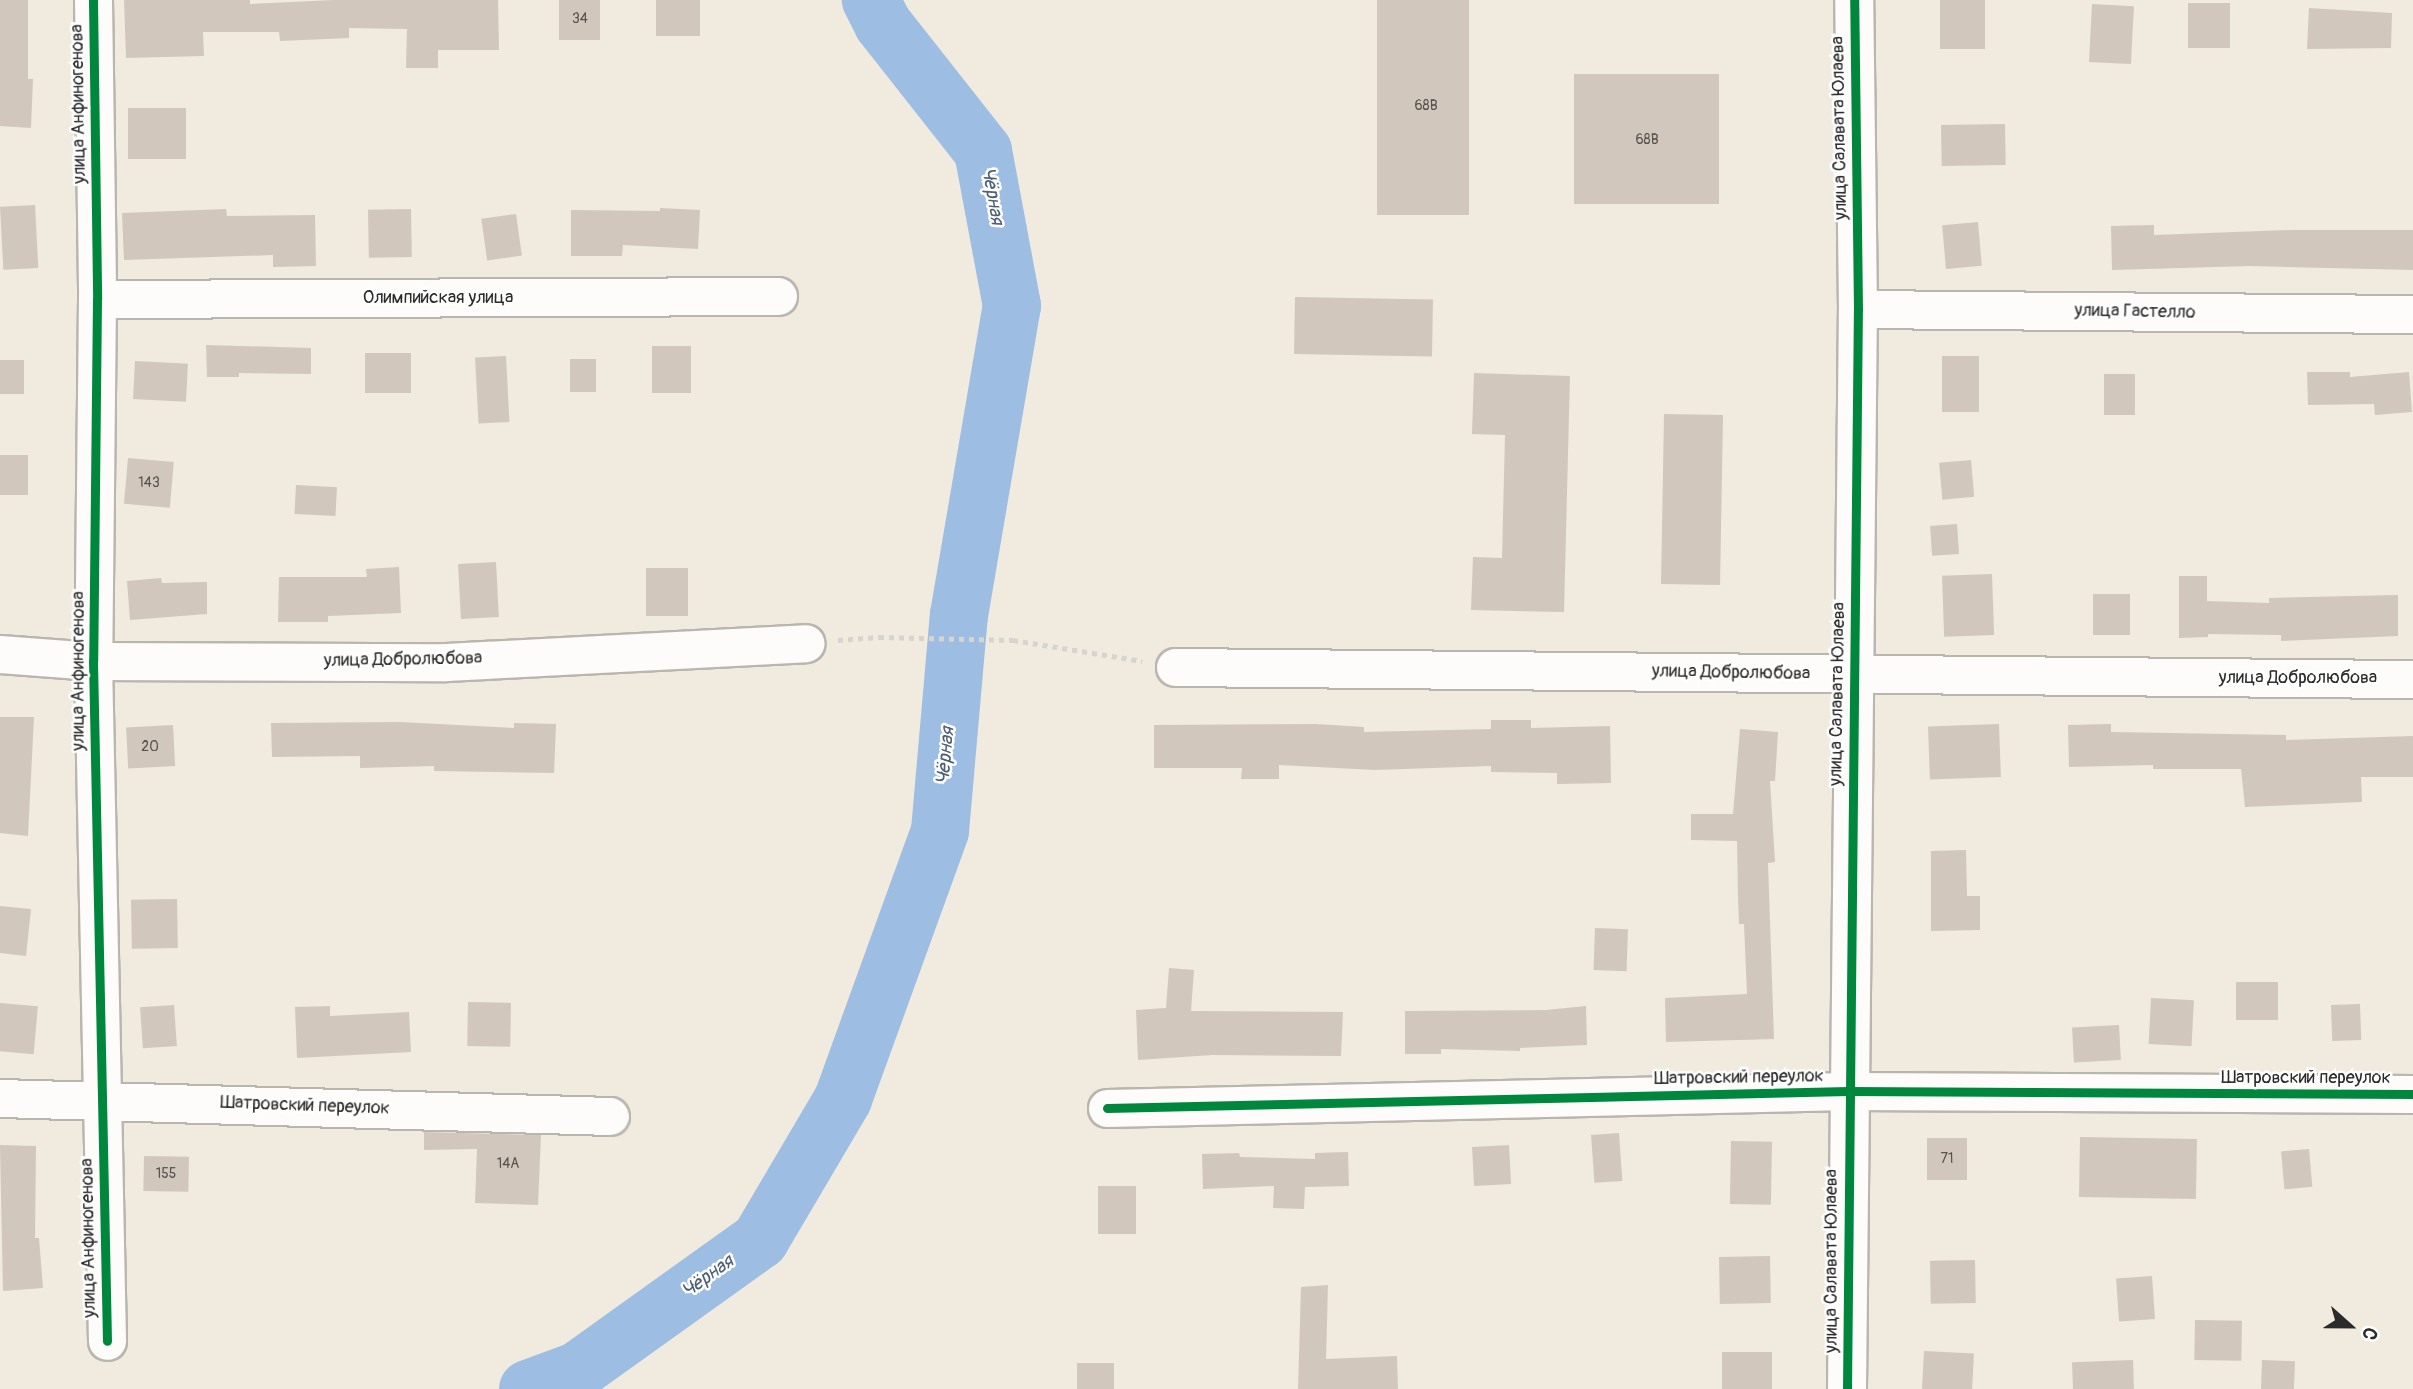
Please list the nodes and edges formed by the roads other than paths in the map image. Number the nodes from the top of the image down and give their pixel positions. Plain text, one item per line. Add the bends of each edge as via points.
1 (93, 0) edge
2 (1854, 0) edge
3 (778, 296) dead end
4 (97, 299) junction
5 (1858, 309) junction
6 (2413, 314) edge
7 (805, 643) dead end
8 (0, 654) edge
9 (93, 661) junction
10 (1175, 667) road end
11 (1854, 674) junction
12 (2413, 679) edge
13 (1849, 1091) junction
14 (2413, 1094) edge
15 (0, 1098) edge
16 (102, 1099) junction
17 (1107, 1108) dead end
18 (610, 1116) dead end
19 (107, 1341) dead end
20 (1847, 1389) edge

1 - 4 street, улица Анфиногенова
2 - 5 street, улица Салавата Юлаева
3 - 4 street, Олимпийская улица
4 - 9 street, улица Анфиногенова
5 - 6 street, улица Гастелло
5 - 11 street, улица Салавата Юлаева
7 - 9 street, улица Добролюбова via 446,662
8 - 9 street, улица Добролюбова
9 - 16 street, улица Анфиногенова
10 - 11 street, улица Добролюбова
11 - 12 street, улица Добролюбова
11 - 13 street, улица Салавата Юлаева
13 - 14 street, Шатровский переулок
13 - 17 street, Шатровский переулок
13 - 20 street, улица Салавата Юлаева
15 - 16 street, Шатровский переулок
16 - 18 street, Шатровский переулок
16 - 19 street, улица Анфиногенова

